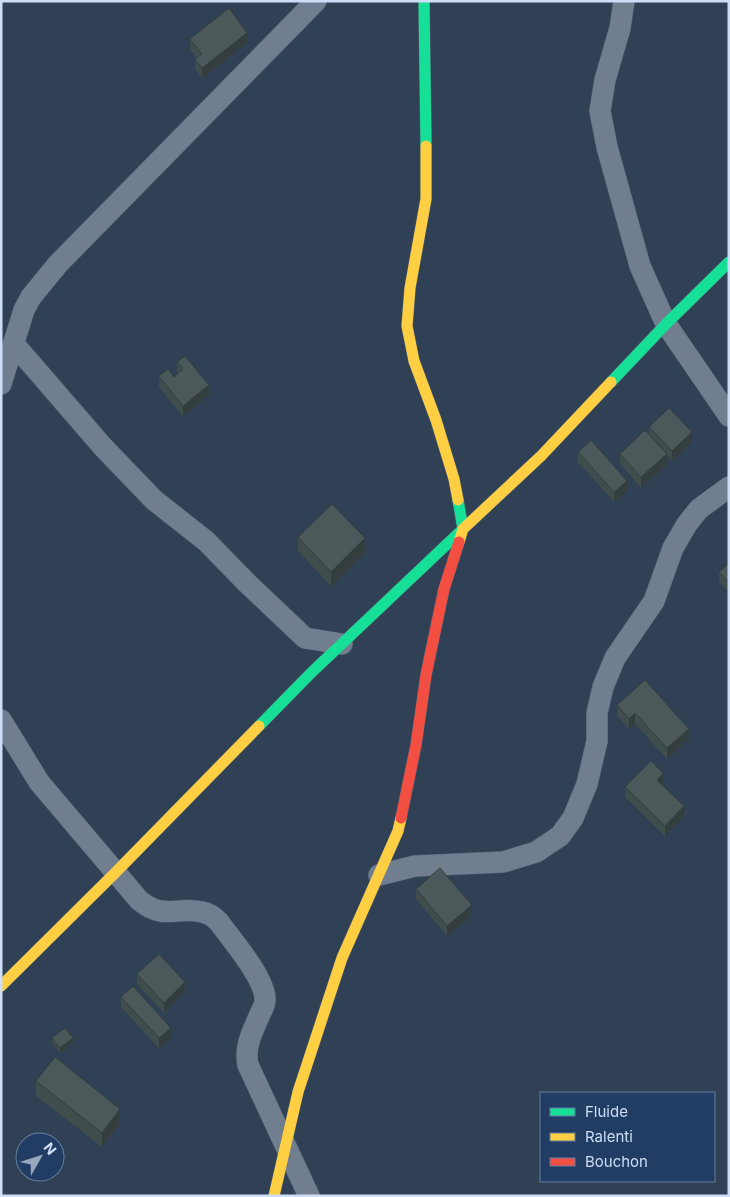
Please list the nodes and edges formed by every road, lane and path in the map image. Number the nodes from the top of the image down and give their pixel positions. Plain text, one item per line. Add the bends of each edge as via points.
1 (316, 1) edge
2 (424, 1) edge
3 (624, 1) edge
4 (729, 262) edge
5 (666, 324) junction
6 (14, 344) junction
7 (1, 384) edge
8 (729, 416) edge
9 (729, 487) edge
10 (463, 529) junction
11 (305, 638) junction
12 (342, 644) junction
13 (312, 672) junction
14 (1, 720) edge
15 (116, 873) junction
16 (379, 875) junction
17 (1, 986) edge
18 (286, 1145) junction
19 (274, 1196) edge
20 (308, 1196) edge

1 - 6 street via 58,264 31,297
2 - 10 street via 426,199 410,288 407,326 414,361 454,479
3 - 5 street via 600,111 640,266
4 - 5 street
5 - 8 street
5 - 10 street via 541,456
6 - 7 street
6 - 11 street via 103,447 154,500 206,541
9 - 16 street via 699,509 687,524 673,548 654,601 615,658 597,713 597,741 587,784 573,818 560,836 536,852 503,862 415,866
10 - 12 street
10 - 16 street via 444,589 398,831
11 - 12 street
11 - 13 street
12 - 13 street
13 - 15 street
14 - 15 street via 39,782
15 - 17 street
15 - 18 street via 149,909 202,911 210,915 219,922 260,979 265,1002 246,1055
16 - 18 street via 342,958 298,1092
18 - 19 street
18 - 20 street

